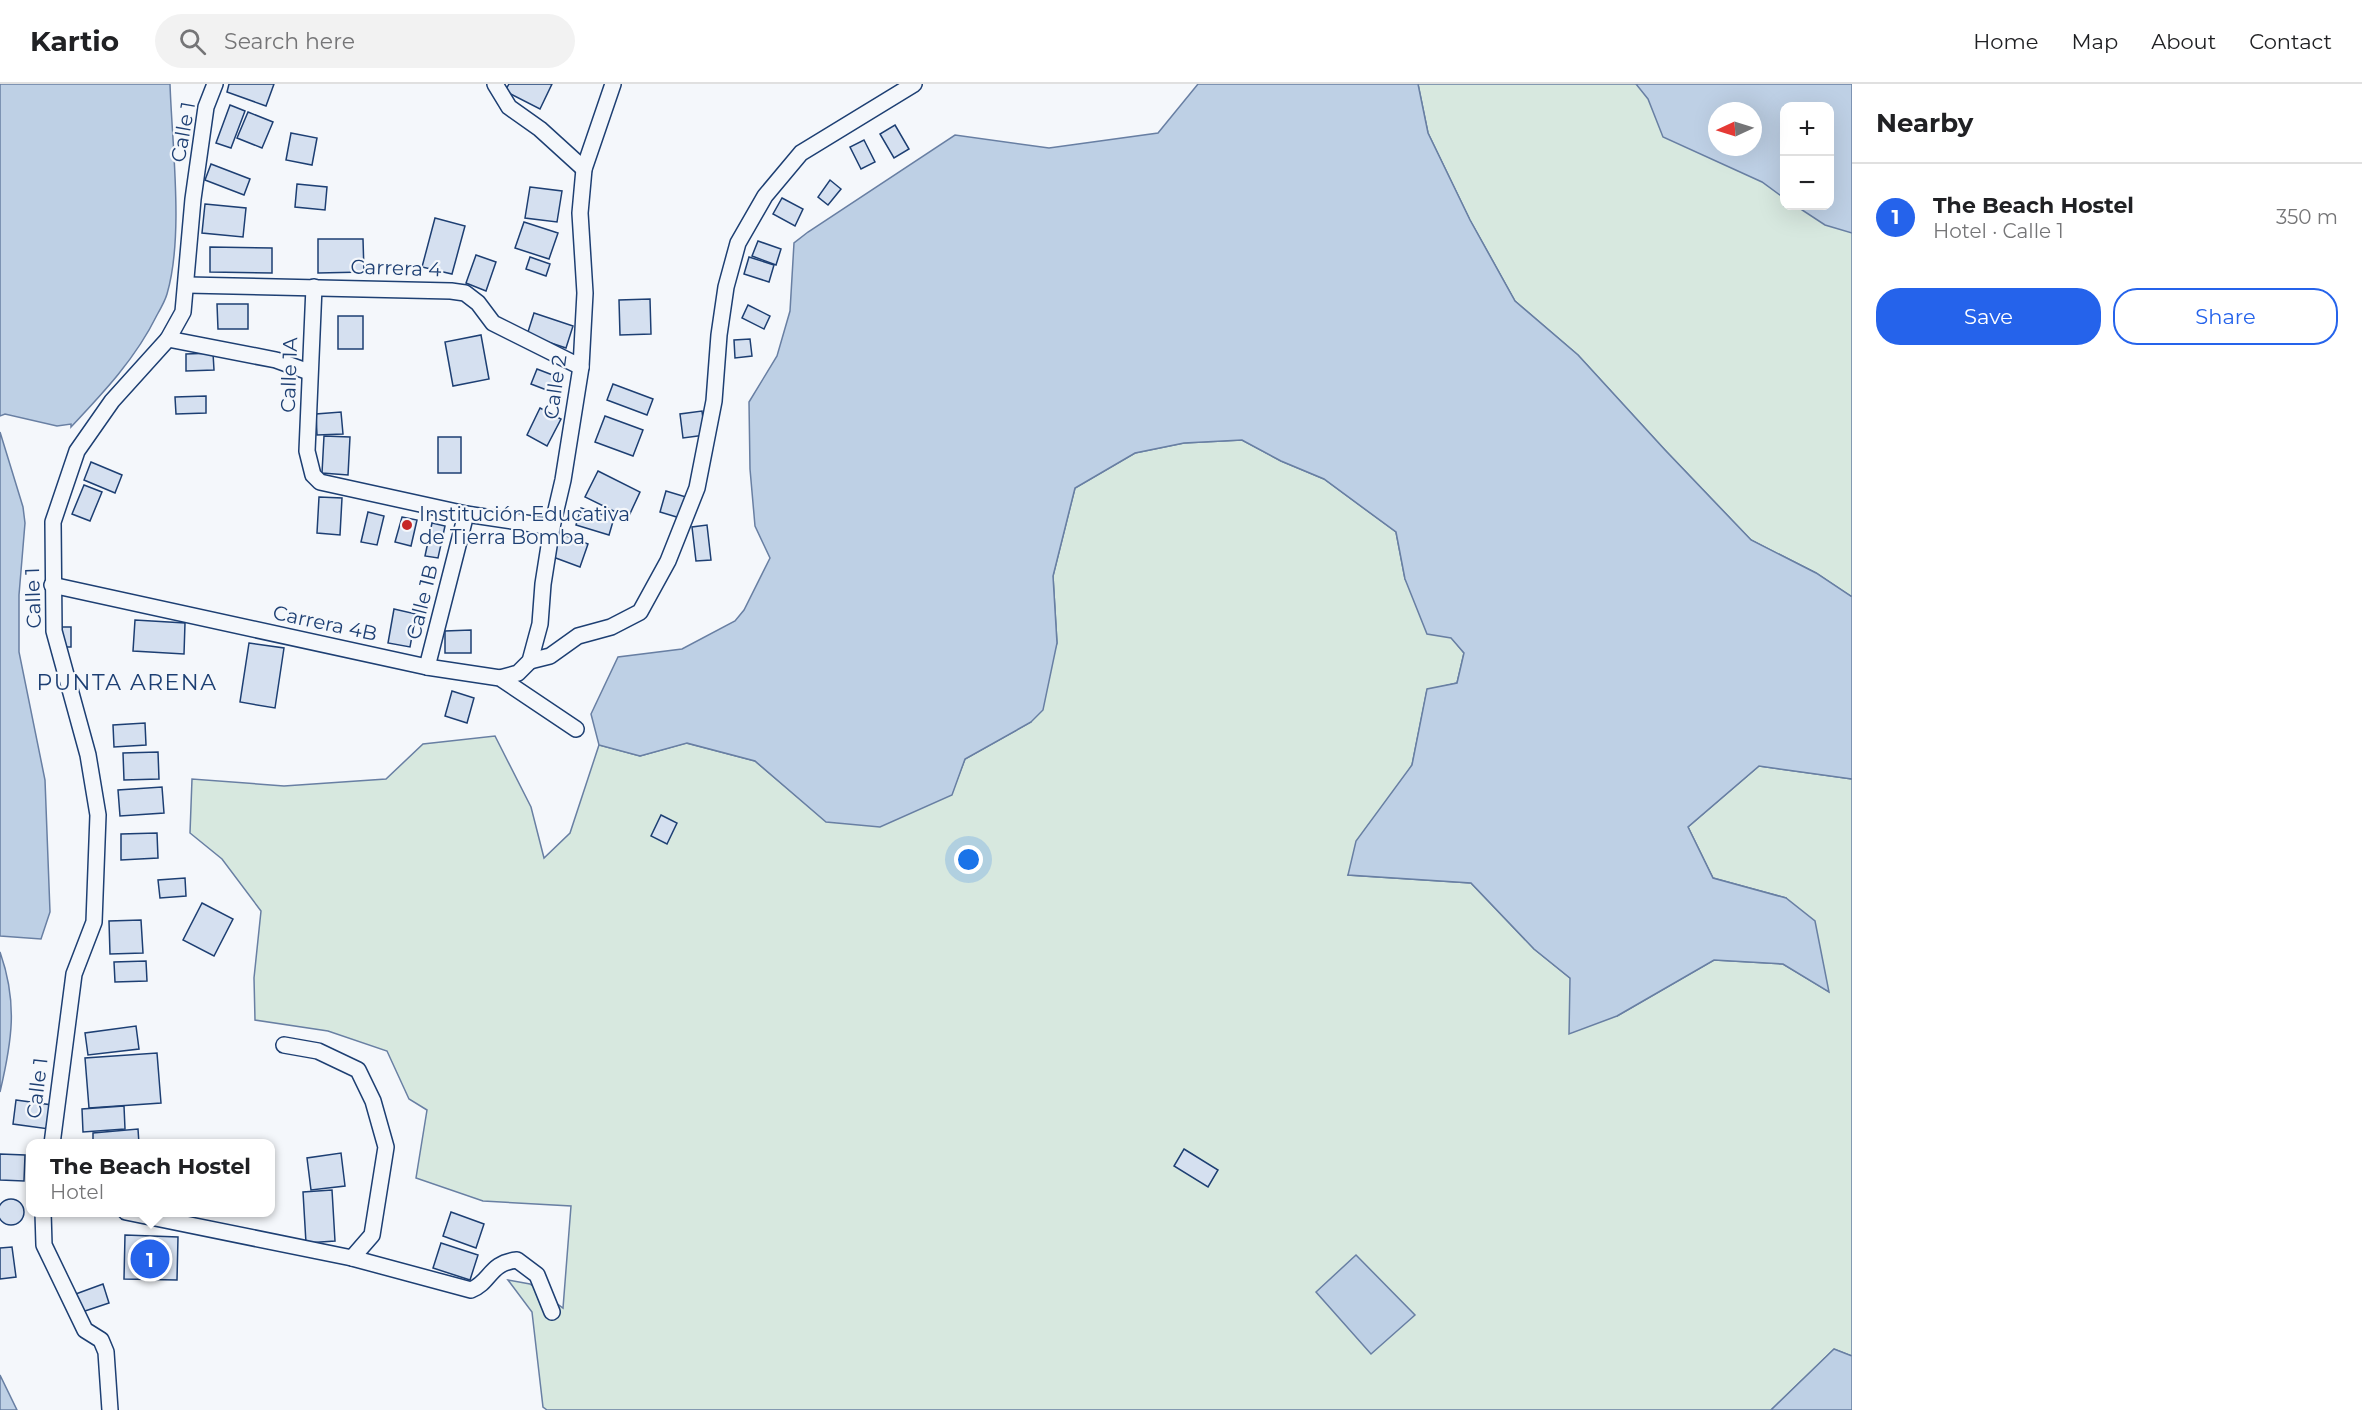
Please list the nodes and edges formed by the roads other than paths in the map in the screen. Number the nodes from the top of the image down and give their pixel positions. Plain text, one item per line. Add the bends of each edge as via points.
1 (215, 84) edge
2 (495, 84) edge
3 (613, 84) edge
4 (914, 84) edge
5 (584, 169) junction
6 (186, 285) junction
7 (314, 287) junction
8 (168, 339) junction
9 (580, 367) junction
10 (309, 372) junction
11 (466, 514) junction
12 (552, 527) junction
13 (52, 585) junction
14 (530, 661) junction
15 (427, 667) junction
16 (500, 678) junction
17 (576, 729) dead end
18 (284, 1045) dead end
19 (53, 1139) edge
20 (43, 1217) edge
21 (151, 1217) edge
22 (352, 1258) junction
23 (552, 1312) dead end
24 (110, 1410) edge

1 - 6 street, Calle 1 via 206,107
2 - 5 street via 509,107
3 - 5 street, Calle 2
4 - 14 street via 801,153 765,196 738,243 726,287 714,401 697,488 668,561 640,612 611,627 578,636 550,656
5 - 9 street, Calle 2 via 580,213 585,293
6 - 7 street, Carrera 4
6 - 8 street, Calle 1 via 183,312
7 - 9 street, Carrera 4 via 465,293 493,323
7 - 10 street, Calle 1A
8 - 10 street via 276,360
8 - 13 street, Calle 1 via 112,401 77,452 53,522
9 - 12 street, Calle 2
10 - 11 street, Calle 1A via 307,451 313,475 320,482
11 - 12 street
11 - 15 street, Calle 1B
12 - 14 street, Calle 2 via 540,624
13 - 15 street, Carrera 4B
13 - 19 street, Calle 1 via 54,631 88,755 98,815 94,922 74,974
14 - 16 street via 518,673
15 - 16 street, Carrera 4B
16 - 17 street, Carrera 4B
18 - 22 street via 318,1051 358,1070 373,1101 386,1147 372,1235
20 - 24 street via 44,1245 85,1330 101,1340 106,1352
21 - 22 street
22 - 23 street via 471,1290 498,1265 517,1260 537,1275

